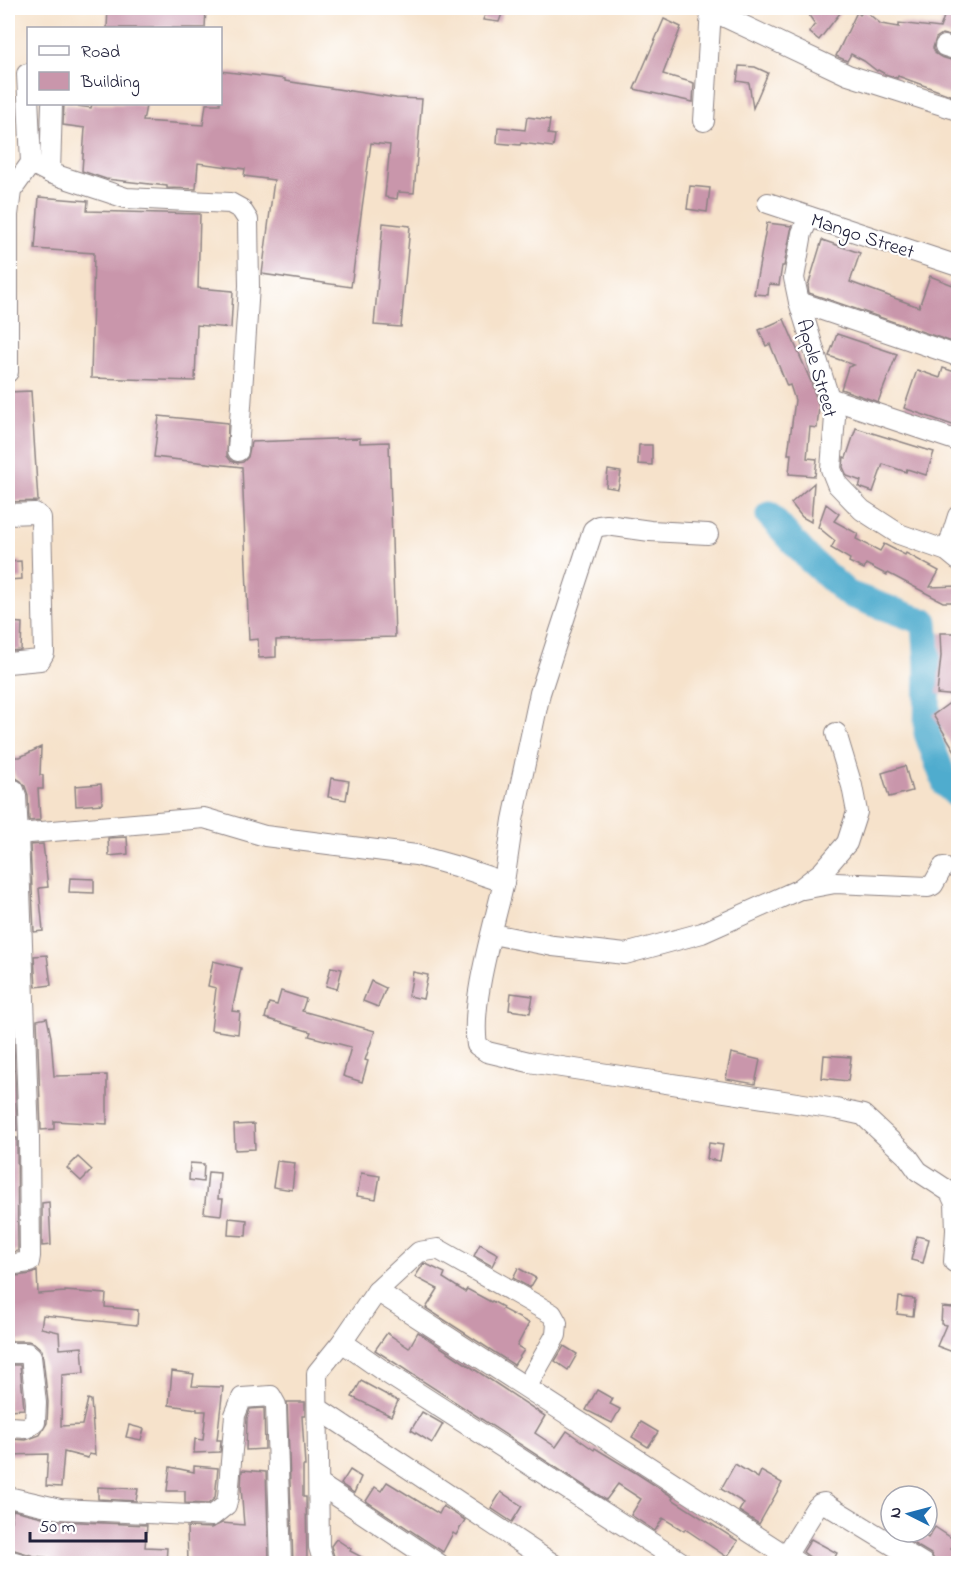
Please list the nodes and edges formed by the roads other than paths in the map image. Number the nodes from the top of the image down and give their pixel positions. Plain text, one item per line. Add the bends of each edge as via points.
1 (708, 9) edge
2 (21, 74) edge
3 (52, 105) edge
4 (958, 110) edge
5 (704, 121) dead end
6 (31, 163) junction
7 (50, 173) junction
8 (768, 203) dead end
9 (809, 217) junction
10 (958, 266) edge
11 (799, 302) junction
12 (958, 356) edge
13 (8, 372) edge
14 (829, 398) junction
15 (958, 441) edge
16 (238, 451) dead end
17 (8, 514) edge
18 (957, 525) edge
19 (708, 534) dead end
20 (953, 555) edge
21 (8, 663) edge
22 (836, 733) dead end
23 (8, 789) edge
24 (18, 834) junction
25 (943, 867) dead end
26 (504, 882) junction
27 (800, 889) junction
28 (492, 934) junction
29 (954, 1262) dead end
30 (8, 1265) edge
31 (378, 1291) junction
32 (342, 1342) junction
33 (8, 1353) edge
34 (527, 1386) junction
35 (319, 1409) junction
36 (8, 1426) edge
37 (319, 1484) junction
38 (8, 1497) edge
39 (8, 1560) edge
40 (789, 1561) edge
41 (22, 1563) edge
42 (281, 1563) edge
43 (324, 1563) edge
44 (439, 1563) edge
45 (553, 1563) edge
46 (684, 1563) edge
47 (924, 1563) edge

1 - 4 street via 848,75
1 - 5 street
2 - 6 street
3 - 7 street
6 - 7 street
6 - 13 street via 11,191 8,215
7 - 16 street via 126,198 230,203 241,209 248,220 249,286
8 - 9 street, Mango Street
9 - 10 street, Mango Street
9 - 11 street, Apple Street via 794,278
11 - 12 street
11 - 14 street, Apple Street
14 - 15 street
14 - 20 street, Apple Street via 835,417 831,469 837,484 862,510 899,534
17 - 21 street via 35,513 41,518 44,653 40,660
18 - 20 street
19 - 26 street via 607,525 593,530 540,693
22 - 27 street via 857,812 847,843 822,872
23 - 24 street via 14,790 16,796
24 - 26 street via 204,818 265,836 416,855
24 - 30 street via 30,1256 29,1262
25 - 27 street via 928,887 835,883
26 - 28 street
27 - 28 street via 702,933 625,954
28 - 29 street via 475,1028 477,1045 487,1052 529,1062 863,1115 918,1171 950,1192 955,1203
31 - 32 street
31 - 34 street
31 - 34 street via 419,1252 438,1249 552,1314 557,1323 556,1335
32 - 35 street via 318,1373
32 - 46 street
33 - 36 street via 31,1356 36,1403 35,1422 27,1428
34 - 40 street
35 - 37 street
35 - 45 street
37 - 43 street via 319,1547
37 - 44 street
38 - 42 street via 60,1509 212,1516 226,1505 235,1415 242,1398 271,1396 276,1405
39 - 41 street
40 - 47 street via 815,1509 824,1503

